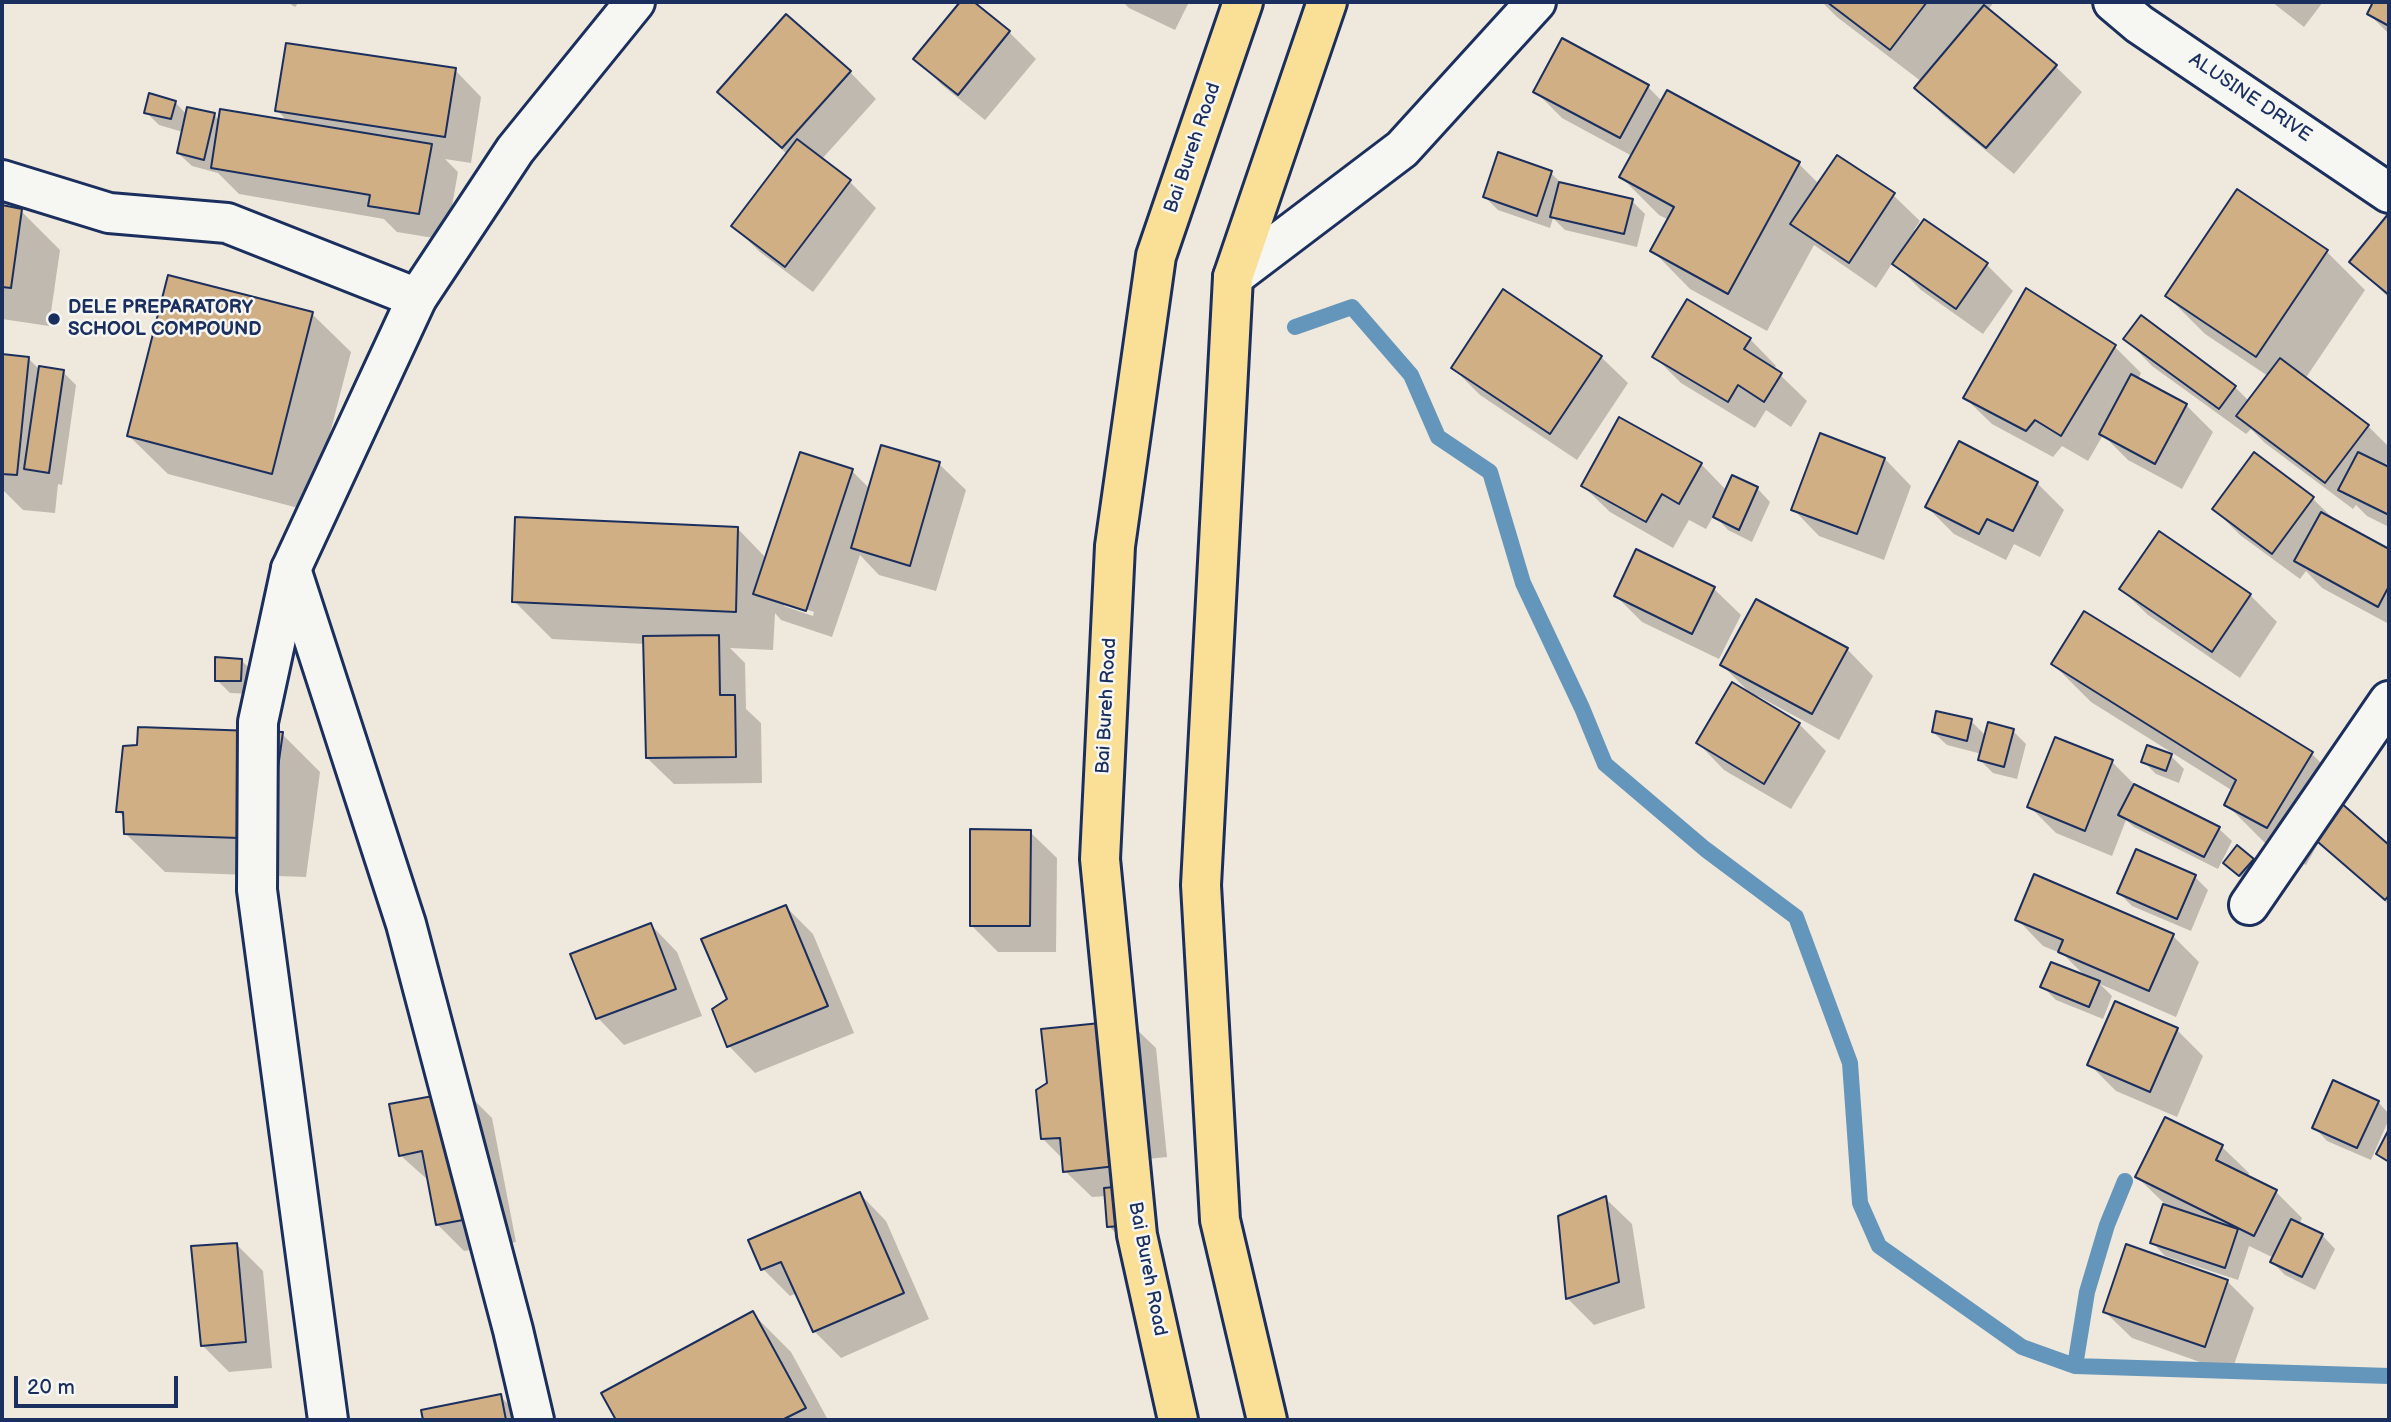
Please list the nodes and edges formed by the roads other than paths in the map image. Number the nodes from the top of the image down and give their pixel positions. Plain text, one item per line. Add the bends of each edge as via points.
1 (635, 2) edge
2 (1242, 2) edge
3 (1327, 2) edge
4 (1536, 2) edge
5 (2113, 2) edge
6 (2, 180) edge
7 (2389, 193) edge
8 (1233, 277) junction
9 (417, 298) junction
10 (291, 569) junction
11 (2389, 701) edge
12 (2249, 905) dead end
13 (328, 1420) edge
14 (534, 1420) edge
15 (1178, 1420) edge
16 (1267, 1420) edge

1 - 9 street via 515,150
2 - 15 highway, Bai Bureh Road via 1156,256 1115,546 1100,859 1137,1235
3 - 8 highway
4 - 8 street via 1402,149
5 - 7 street, ALUSINE DRIVE
6 - 9 street via 109,213 227,223
8 - 16 highway via 1201,885 1220,1220
9 - 10 street
10 - 13 street via 258,722 257,890
10 - 14 street via 406,924
11 - 12 street

